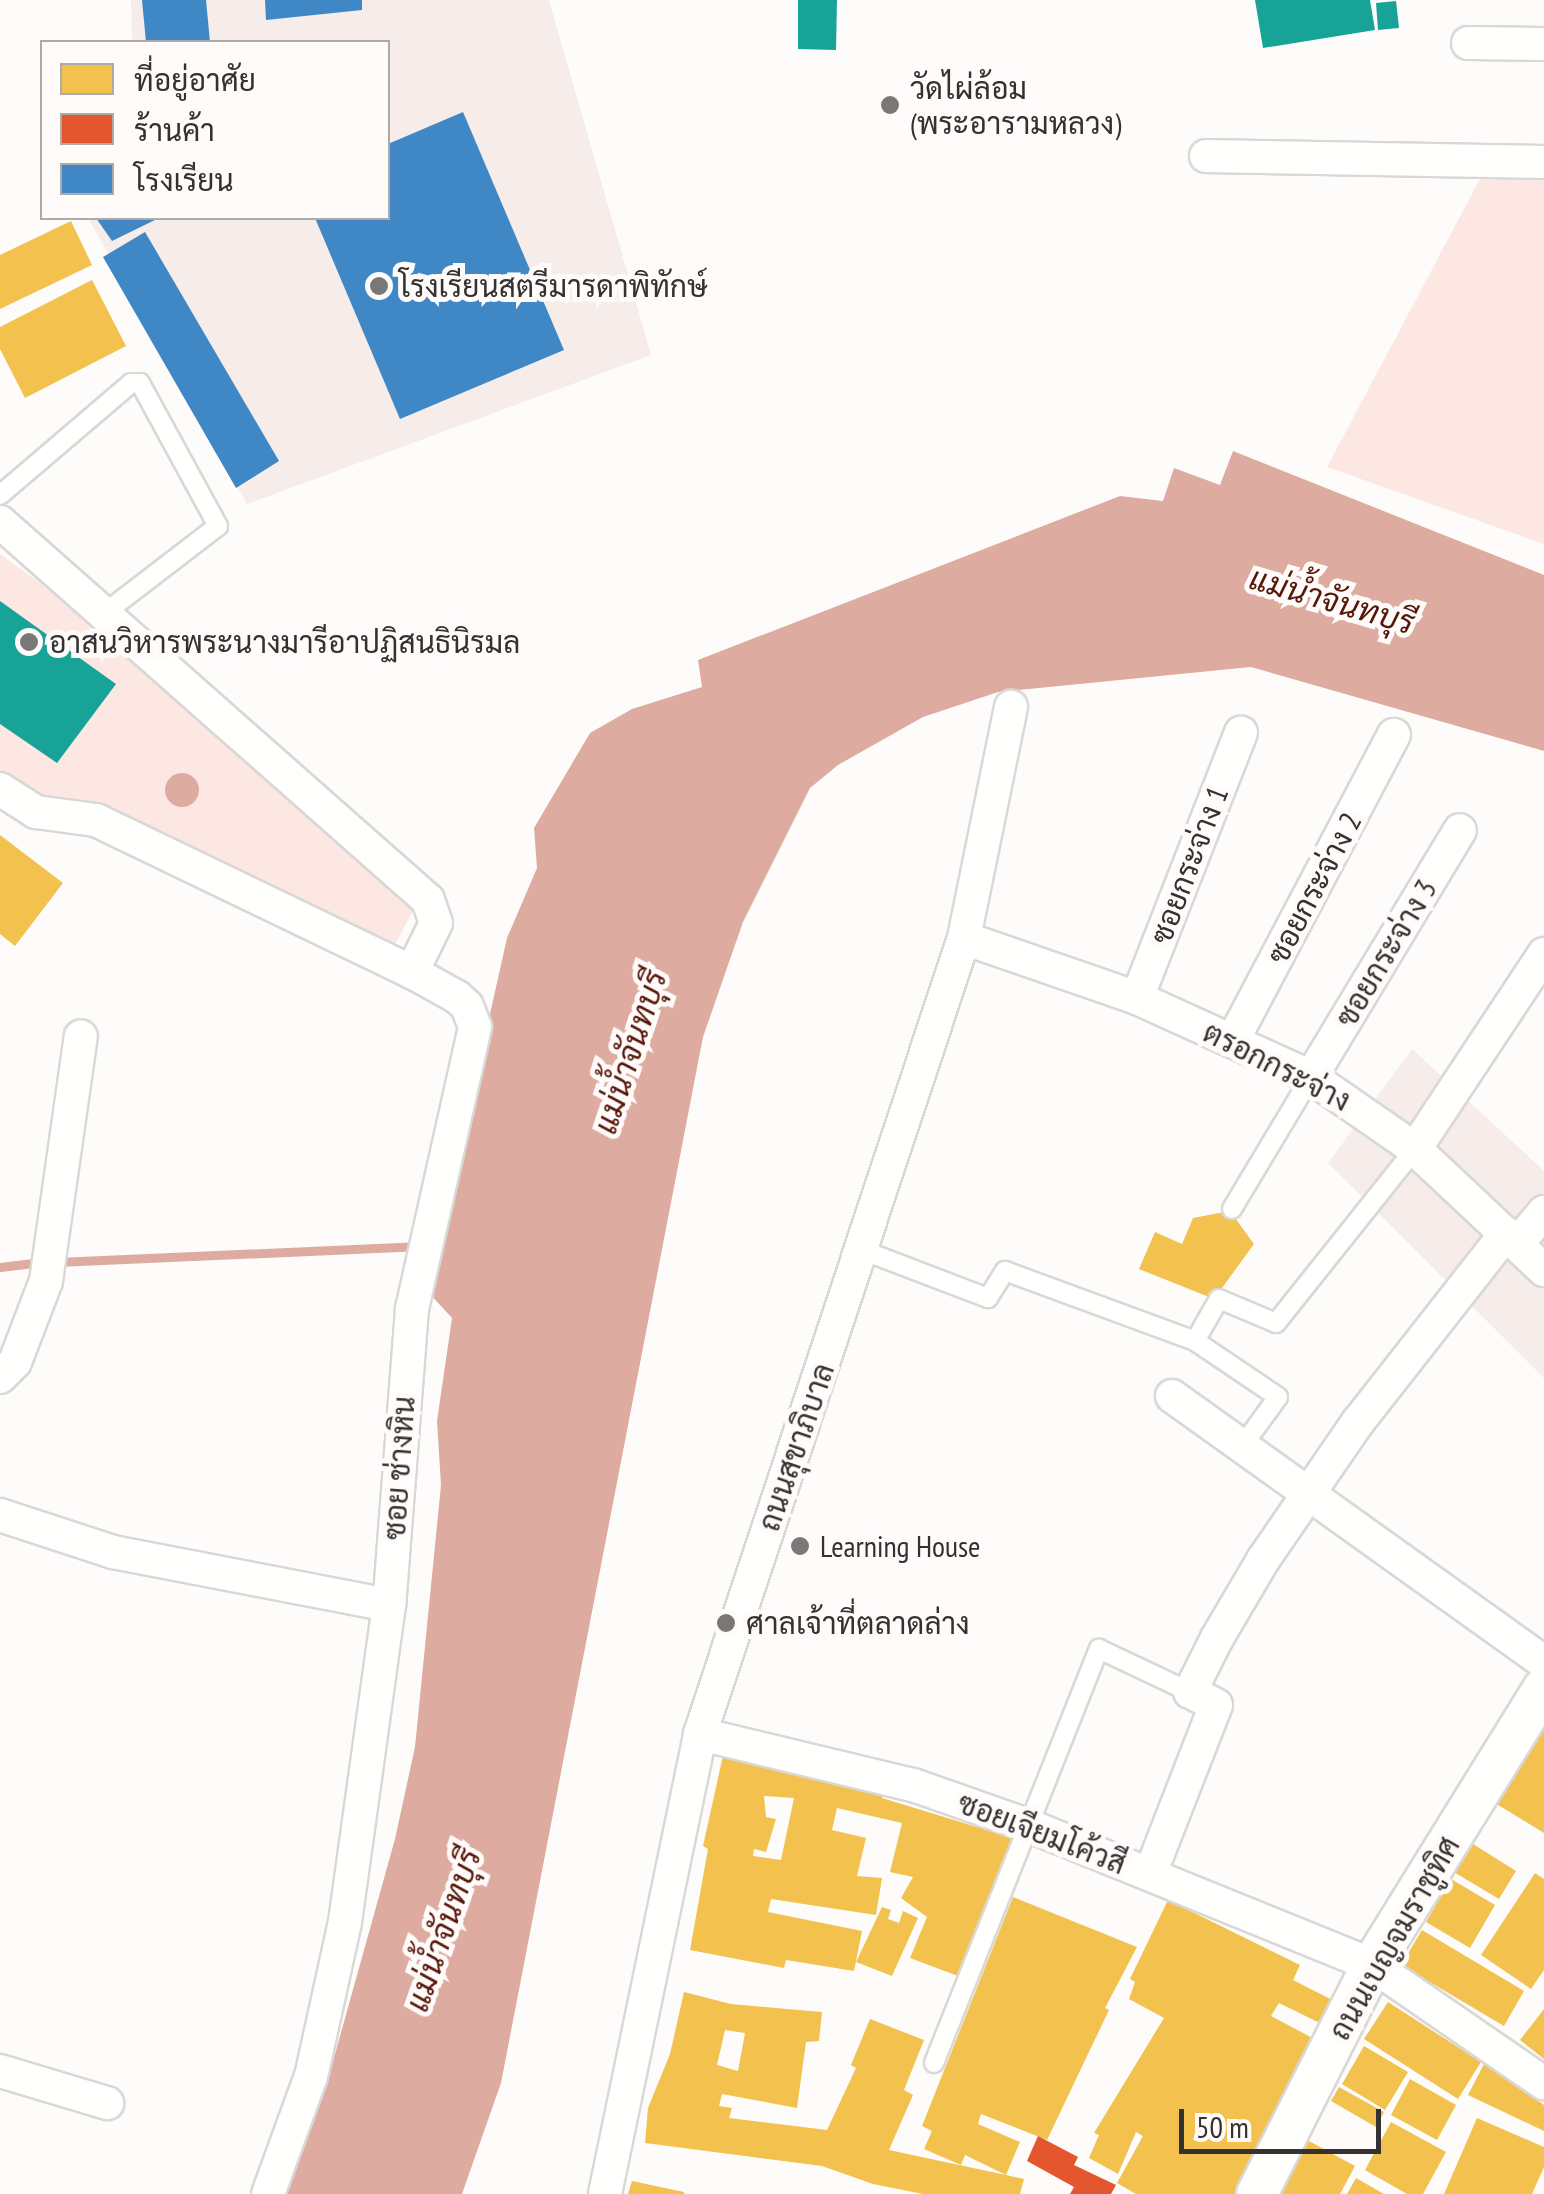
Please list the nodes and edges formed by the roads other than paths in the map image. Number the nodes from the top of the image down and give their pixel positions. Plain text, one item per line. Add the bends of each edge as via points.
1 (1468, 43) dead end
2 (1544, 44) edge
3 (1206, 156) dead end
4 (1544, 162) edge
5 (0, 495) edge
6 (0, 522) edge
7 (106, 612) junction
8 (1011, 707) dead end
9 (1241, 732) dead end
10 (1394, 735) dead end
11 (0, 788) edge
12 (1460, 830) dead end
13 (964, 938) junction
14 (1544, 954) edge
15 (412, 972) junction
16 (1137, 998) junction
17 (81, 1036) dead end
18 (1234, 1040) junction
19 (1311, 1077) junction
20 (1415, 1149) junction
21 (1232, 1209) dead end
22 (1544, 1212) edge
23 (1511, 1238) junction
24 (862, 1250) junction
25 (1544, 1270) edge
26 (1196, 1342) junction
27 (0, 1377) edge
28 (1172, 1396) dead end
29 (1243, 1445) junction
30 (1310, 1492) junction
31 (0, 1515) edge
32 (388, 1605) junction
33 (1544, 1662) edge
34 (1544, 1688) edge
35 (1190, 1692) junction
36 (700, 1734) junction
37 (1030, 1826) junction
38 (1150, 1874) junction
39 (1372, 1964) junction
40 (934, 2063) dead end
41 (0, 2071) edge
42 (1544, 2083) edge
43 (107, 2104) dead end
44 (268, 2194) edge
45 (605, 2194) edge
46 (1257, 2194) edge

1 - 2 street
3 - 4 street
5 - 7 lane via 131,382 140,383 218,526
6 - 7 street
7 - 15 street via 428,900 437,917
8 - 13 street, ถนนสุขาภิบาล
9 - 16 street, ซอยกระจ่าง 1
10 - 18 street, ซอยกระจ่าง 2
11 - 15 street, ซอย ช่างหิน via 36,812 96,820
12 - 19 street, ซอยกระจ่าง 3
13 - 16 street, ตรอกกระจ่าง
13 - 24 street, ถนนสุขาภิบาล
14 - 20 street
15 - 32 street, ซอย ช่างหิน via 457,997 475,1028 412,1309
16 - 18 street, ตรอกกระจ่าง
17 - 27 street via 54,1248 14,1362
18 - 19 street, ตรอกกระจ่าง
19 - 20 street, ตรอกกระจ่าง
19 - 21 lane
20 - 23 street, ตรอกกระจ่าง
20 - 26 lane via 1276,1323 1218,1299
22 - 23 street
23 - 25 street, ตรอกกระจ่าง
23 - 30 street
24 - 26 lane via 988,1298 1005,1271
24 - 36 street, ถนนสุขาภิบาล
26 - 29 lane via 1278,1397
28 - 29 street
29 - 30 street
30 - 33 street
30 - 35 street via 1263,1560
31 - 32 street via 114,1552
32 - 44 street, ซอย ช่างหิน via 345,1922 310,2076
34 - 39 street, ถนนเบญจมราชูทิศ
35 - 37 lane via 1099,1649
35 - 38 street via 1216,1704
36 - 37 street, ซอยเจียมโค้วสี via 913,1786
36 - 45 street, ถนนสุขาภิบาล
37 - 38 street, ซอยเจียมโค้วสี
37 - 40 lane
38 - 39 street, ซอยเจียมโค้วสี
39 - 42 street, ซอยเจียมโค้วสี
39 - 46 street, ถนนเบญจมราชูทิศ
41 - 43 street

